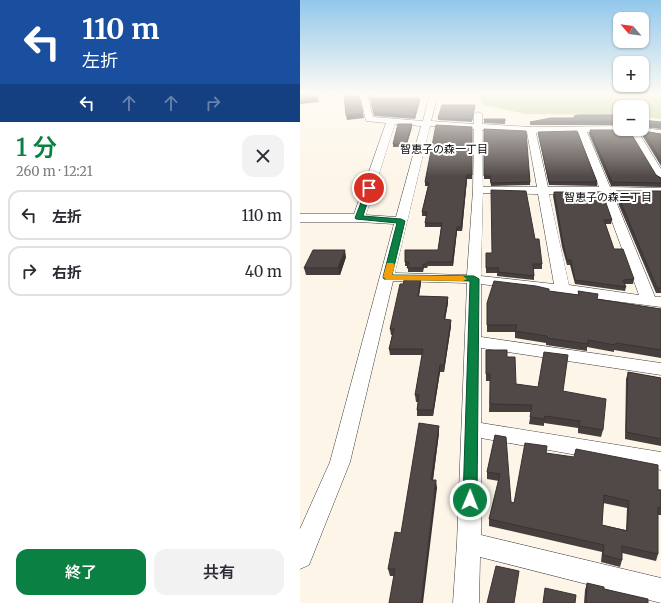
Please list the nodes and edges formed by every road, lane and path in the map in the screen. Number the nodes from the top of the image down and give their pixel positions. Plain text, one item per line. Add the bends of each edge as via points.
1 (385, 121) edge
2 (477, 121) edge
3 (391, 122) junction
4 (426, 124) junction
5 (477, 127) junction
6 (613, 129) edge
7 (531, 130) junction
8 (582, 130) junction
9 (649, 132) edge
10 (661, 134) edge
11 (636, 136) edge
12 (661, 178) edge
13 (478, 190) junction
14 (604, 190) junction
15 (542, 191) junction
16 (661, 191) edge
17 (300, 218) edge
18 (359, 218) junction
19 (401, 221) junction
20 (387, 277) junction
21 (474, 279) junction
22 (562, 288) junction
23 (655, 302) edge
24 (474, 341) junction
25 (661, 369) edge
26 (472, 429) junction
27 (661, 461) edge
28 (469, 543) junction
29 (300, 557) edge
30 (661, 591) edge
31 (466, 603) edge

1 - 3 street
2 - 5 street
3 - 4 street
3 - 18 street
4 - 5 street
4 - 19 street
5 - 7 street
5 - 13 street
6 - 8 street
7 - 8 street
7 - 15 street
8 - 14 street
9 - 10 street
11 - 12 street
13 - 15 street
13 - 21 street
14 - 15 street
14 - 16 street
14 - 23 street
15 - 22 street
17 - 18 street
18 - 19 street
19 - 20 street
20 - 21 street
20 - 29 street via 340,462
21 - 22 street
21 - 24 street
22 - 23 street
24 - 25 street
24 - 26 street
26 - 27 street
26 - 28 street
28 - 30 street
28 - 31 street

